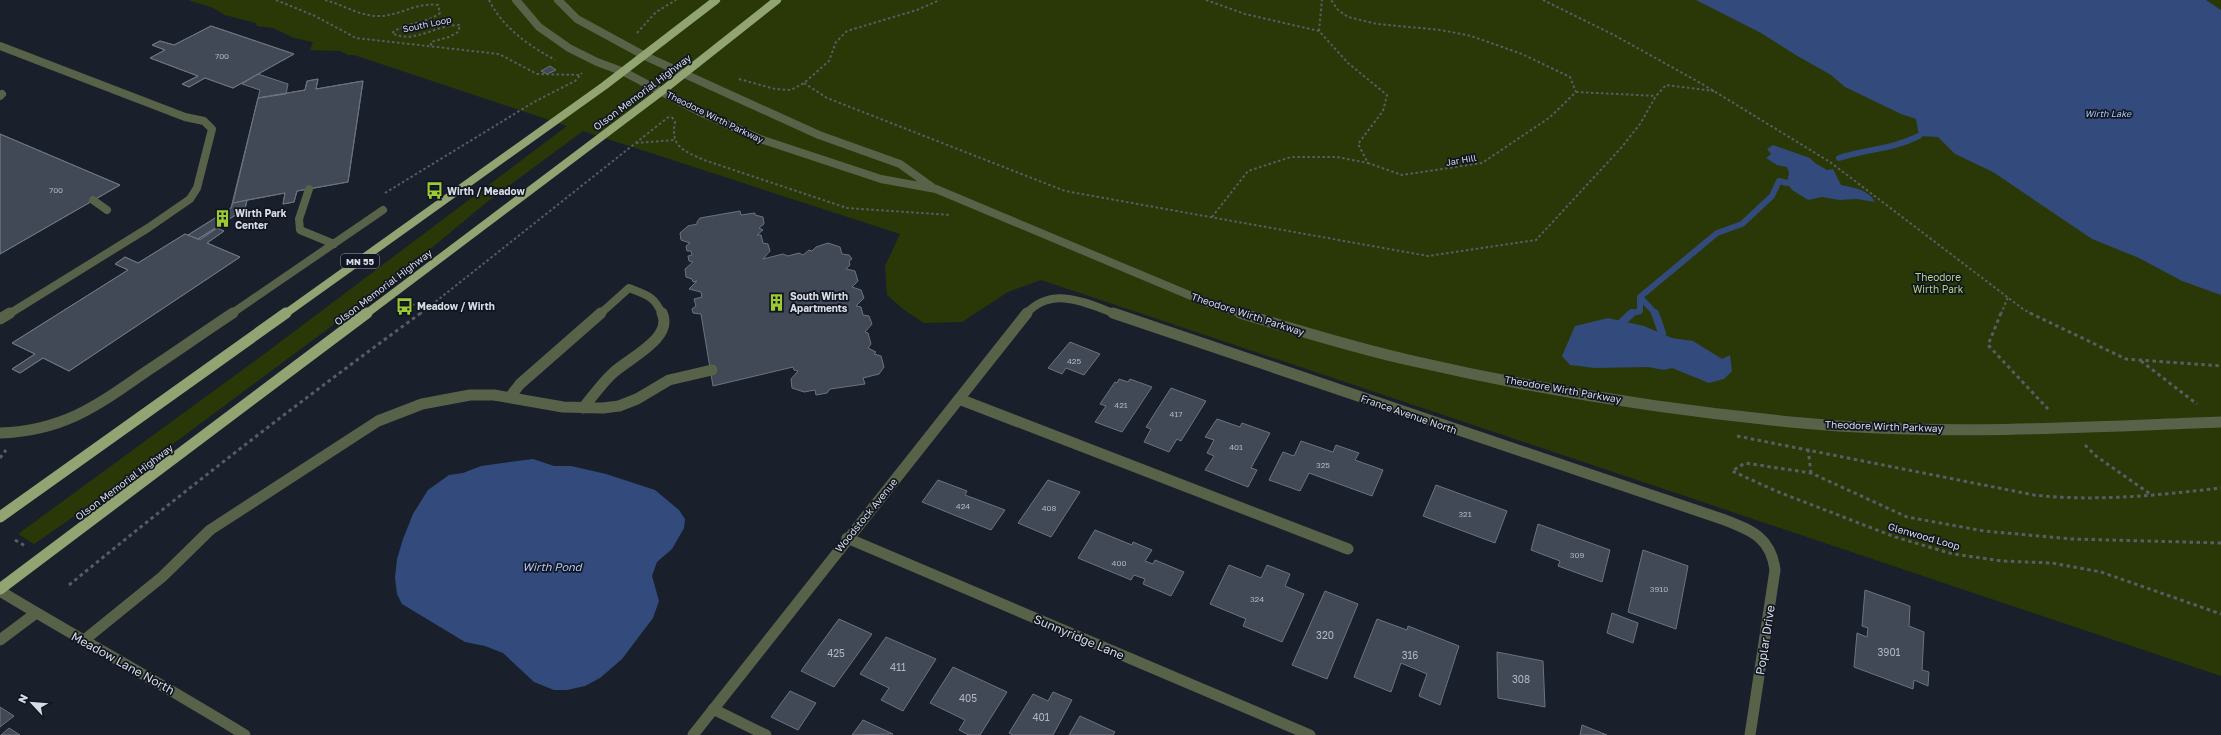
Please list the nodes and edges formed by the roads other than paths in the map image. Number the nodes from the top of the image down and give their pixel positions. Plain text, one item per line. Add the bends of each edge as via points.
1 (516, 0) edge
2 (558, 0) edge
3 (716, 0) edge
4 (777, 0) edge
5 (0, 46) edge
6 (645, 56) junction
7 (624, 72) junction
8 (684, 74) junction
9 (662, 91) junction
10 (309, 189) dead end
11 (936, 189) junction
12 (93, 200) dead end
13 (107, 210) dead end
14 (383, 210) dead end
15 (334, 244) junction
16 (1044, 301) joint
17 (0, 319) edge
18 (712, 370) dead end
19 (510, 397) junction
20 (958, 399) junction
21 (583, 408) junction
22 (2220, 422) edge
23 (0, 433) edge
24 (0, 517) edge
25 (847, 538) junction
26 (1769, 546) joint
27 (1348, 549) dead end
28 (0, 590) edge
29 (36, 613) junction
30 (0, 640) edge
31 (83, 641) junction
32 (713, 709) junction
33 (245, 735) edge
34 (693, 735) edge
35 (766, 735) edge
36 (1310, 735) edge
37 (1750, 735) edge

1 - 7 street, Theodore Wirth Parkway via 539,27 569,48
2 - 6 street, Theodore Wirth Parkway via 578,19
3 - 6 main road, MN 55
4 - 8 main road, Olson Memorial Highway
5 - 17 street via 185,117 204,120 211,124 212,129 197,188 190,199 148,228
6 - 7 main road, MN 55
6 - 8 street, Theodore Wirth Parkway
7 - 9 street, Theodore Wirth Parkway
7 - 24 main road, MN 55
8 - 9 main road, Olson Memorial Highway
8 - 11 street, Theodore Wirth Parkway via 819,134 900,164
9 - 11 street, Theodore Wirth Parkway via 698,111 760,139 881,179
9 - 28 main road, Olson Memorial Highway
10 - 15 street via 299,219 300,230
11 - 22 street, Theodore Wirth Parkway via 1208,303 1412,361 1523,383 1661,406 1803,423 1906,428 2067,427
12 - 13 street
14 - 15 street
15 - 23 street via 92,409 71,420 33,432
16 - 20 street, Woodstock Avenue via 1027,312
16 - 26 street, France Avenue North via 1054,297 1067,297 1086,302 1172,334 1725,520 1744,527 1762,538
18 - 21 street via 669,380 637,399 618,406
19 - 21 street
19 - 21 street via 520,384 629,288 650,296 662,310 664,328 658,338 612,374
19 - 31 street via 470,395 444,398 378,421 210,530 162,577
20 - 25 street, Woodstock Avenue
20 - 27 street
25 - 32 street, Woodstock Avenue
25 - 36 street, Sunnyridge Lane
26 - 37 street, Poplar Drive via 1775,558 1775,570
28 - 29 street, Meadow Lane North
29 - 30 street
29 - 31 street, Meadow Lane North
31 - 33 street, Meadow Lane North via 161,683
32 - 34 street, Woodstock Avenue
32 - 35 street

